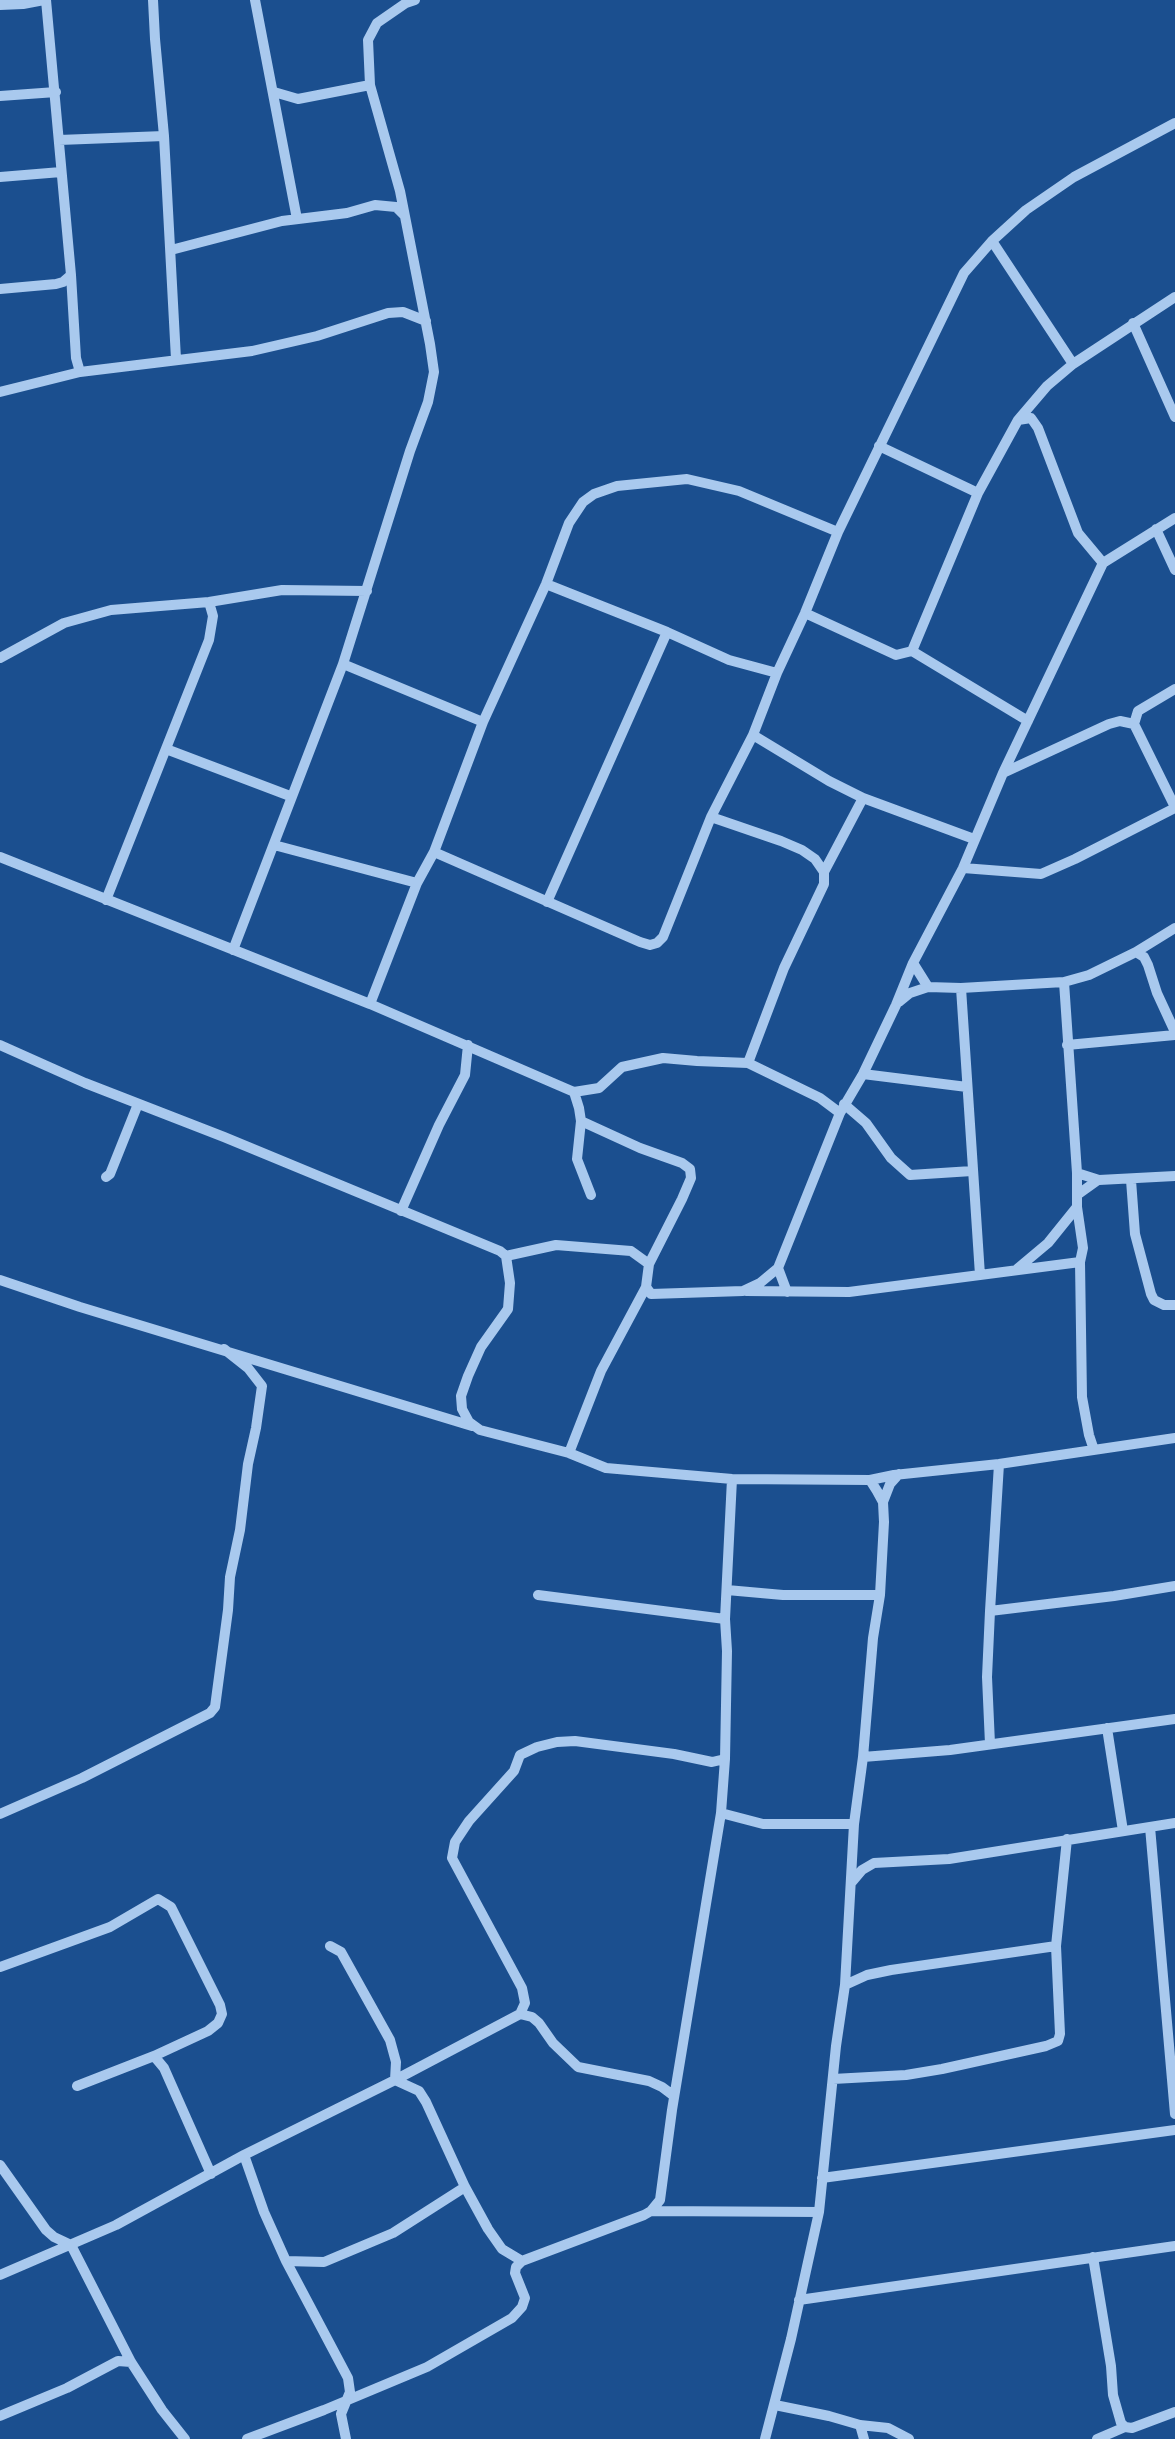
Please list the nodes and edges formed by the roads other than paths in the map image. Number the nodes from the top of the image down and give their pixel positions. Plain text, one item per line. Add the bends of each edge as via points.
1 (45, 0) edge
2 (153, 0) edge
3 (255, 0) edge
4 (416, 0) edge
5 (0, 5) edge
6 (370, 85) junction
7 (56, 92) junction
8 (274, 92) junction
9 (0, 96) edge
10 (1175, 123) edge
11 (165, 136) junction
12 (58, 140) junction
13 (61, 172) junction
14 (0, 177) edge
15 (405, 216) junction
16 (297, 219) junction
17 (992, 241) junction
18 (171, 250) junction
19 (71, 275) junction
20 (0, 289) edge
21 (1175, 297) edge
22 (426, 321) junction
23 (1133, 323) junction
24 (176, 359) junction
25 (1073, 364) junction
26 (80, 372) junction
27 (0, 392) edge
28 (1175, 417) edge
29 (1018, 420) junction
30 (879, 446) junction
31 (978, 493) junction
32 (1175, 518) edge
33 (1156, 529) junction
34 (838, 532) junction
35 (1103, 563) junction
36 (1175, 570) edge
37 (546, 584) junction
38 (367, 591) junction
39 (209, 602) junction
40 (805, 613) junction
41 (668, 632) junction
42 (912, 651) junction
43 (0, 658) edge
44 (343, 664) junction
45 (777, 673) junction
46 (1175, 689) edge
47 (1028, 721) junction
48 (483, 722) junction
49 (1134, 724) junction
50 (753, 735) junction
51 (166, 749) junction
52 (1004, 773) junction
53 (290, 796) junction
54 (863, 798) junction
55 (1175, 807) edge
56 (711, 817) junction
57 (974, 839) junction
58 (274, 845) junction
59 (434, 852) junction
60 (0, 857) edge
61 (963, 868) junction
62 (824, 872) junction
63 (417, 883) junction
64 (106, 900) junction
65 (547, 902) junction
66 (1175, 928) edge
67 (233, 950) junction
68 (1136, 952) junction
69 (913, 963) junction
70 (1064, 982) junction
71 (928, 987) junction
72 (961, 988) junction
73 (370, 1004) junction
74 (896, 1005) junction
75 (1175, 1034) edge
76 (0, 1045) edge
77 (468, 1045) junction
78 (1067, 1045) junction
79 (748, 1063) junction
80 (863, 1074) junction
81 (968, 1087) junction
82 (573, 1092) junction
83 (138, 1104) junction
84 (842, 1109) junction
85 (581, 1121) junction
86 (972, 1171) junction
87 (1077, 1173) junction
88 (1175, 1176) edge
89 (106, 1177) dead end
90 (1098, 1180) junction
91 (1131, 1180) junction
92 (591, 1195) dead end
93 (1077, 1195) junction
94 (1077, 1207) junction
95 (401, 1211) junction
96 (506, 1256) junction
97 (1080, 1262) junction
98 (649, 1264) junction
99 (778, 1268) junction
100 (1017, 1269) junction
101 (980, 1275) junction
102 (0, 1280) edge
103 (646, 1287) junction
104 (743, 1292) junction
105 (787, 1292) junction
106 (1175, 1305) edge
107 (224, 1349) junction
108 (473, 1426) junction
109 (1175, 1438) edge
110 (1094, 1450) junction
111 (569, 1453) junction
112 (999, 1464) junction
113 (899, 1474) junction
114 (732, 1479) junction
115 (870, 1480) junction
116 (883, 1502) junction
117 (1175, 1586) edge
118 (727, 1590) junction
119 (538, 1595) dead end
120 (880, 1595) junction
121 (990, 1611) junction
122 (725, 1619) junction
123 (1175, 1719) edge
124 (1107, 1728) junction
125 (990, 1744) junction
126 (863, 1757) junction
127 (725, 1759) junction
128 (721, 1813) junction
129 (0, 1814) edge
130 (1175, 1823) edge
131 (854, 1824) junction
132 (1149, 1827) junction
133 (1123, 1831) junction
134 (1066, 1839) junction
135 (851, 1883) junction
136 (330, 1946) dead end
137 (1056, 1946) junction
138 (0, 1967) edge
139 (845, 1985) junction
140 (520, 2014) junction
141 (154, 2056) junction
142 (678, 2070) junction
143 (833, 2079) junction
144 (395, 2080) junction
145 (656, 2084) junction
146 (77, 2086) dead end
147 (674, 2096) junction
148 (1175, 2114) edge
149 (1175, 2130) edge
150 (244, 2155) junction
151 (0, 2165) edge
152 (211, 2174) junction
153 (822, 2178) junction
154 (465, 2187) junction
155 (661, 2193) junction
156 (671, 2210) junction
157 (651, 2211) junction
158 (819, 2212) junction
159 (54, 2237) junction
160 (71, 2245) junction
161 (1175, 2246) edge
162 (55, 2253) junction
163 (1093, 2257) junction
164 (286, 2261) junction
165 (522, 2261) junction
166 (0, 2275) edge
167 (799, 2300) junction
168 (131, 2362) junction
169 (347, 2399) junction
170 (775, 2405) junction
171 (1175, 2412) edge
172 (0, 2416) edge
173 (860, 2425) junction
174 (1125, 2427) junction
175 (185, 2439) edge
176 (247, 2439) edge
177 (346, 2439) edge
178 (765, 2439) edge
179 (864, 2439) edge
180 (909, 2439) edge
181 (1097, 2439) edge

1 - 5 street
1 - 7 street
2 - 11 street
3 - 8 street
4 - 6 street via 375,25 368,40
6 - 8 street via 298,99
6 - 15 street
7 - 9 street
7 - 12 street
8 - 16 street
10 - 17 street via 1074,177 1026,210
11 - 12 street
11 - 18 street
12 - 13 street
13 - 14 street
13 - 19 street
15 - 16 street via 396,207 375,205
15 - 22 street
16 - 18 street
17 - 25 street
17 - 30 street via 964,273
18 - 24 street
19 - 20 street via 56,284
19 - 26 street
21 - 23 street
22 - 24 street via 403,312 388,314 252,351
22 - 38 street via 434,372 428,402
23 - 25 street
23 - 28 street
24 - 26 street
25 - 29 street via 1047,386
26 - 27 street
29 - 31 street
29 - 35 street via 1031,418 1038,428 1078,533
30 - 31 street
30 - 34 street
31 - 42 street
32 - 33 street
33 - 35 street
33 - 36 street
34 - 37 street via 739,492 687,479 617,486 594,494 577,511
34 - 40 street
35 - 47 street
37 - 41 street
37 - 48 street
38 - 39 street via 282,590
38 - 44 street
39 - 43 street via 111,610 78,618
39 - 51 street via 213,616 209,640
40 - 42 street via 896,655
40 - 45 street
41 - 45 street via 729,660
41 - 65 street
42 - 47 street
44 - 48 street
44 - 53 street
45 - 50 street
46 - 49 street via 1138,711
47 - 52 street
48 - 59 street
49 - 52 street via 1120,720 1109,724
49 - 55 street
50 - 54 street via 829,782
50 - 56 street
51 - 53 street
51 - 64 street
52 - 57 street
53 - 58 street
54 - 57 street
54 - 62 street
55 - 61 street via 1041,874
56 - 62 street via 802,850
56 - 65 street via 663,937 657,943 640,942
57 - 61 street
58 - 63 street
58 - 67 street
59 - 63 street
59 - 65 street
60 - 64 street
61 - 69 street
62 - 79 street via 824,884 781,976
63 - 73 street
64 - 67 street
66 - 68 street
67 - 73 street
68 - 70 street via 1089,975
68 - 75 street via 1148,965
69 - 71 street
69 - 74 street
70 - 72 street
70 - 78 street
71 - 72 street
71 - 74 street via 910,993
72 - 81 street
73 - 77 street
74 - 80 street
75 - 78 street
76 - 83 street
77 - 82 street
77 - 95 street via 465,1075
78 - 87 street
79 - 82 street via 663,1058 622,1067 599,1088
79 - 84 street
80 - 81 street
80 - 84 street
81 - 86 street
82 - 85 street
83 - 89 street via 111,1174
83 - 95 street
84 - 86 street via 866,1123 891,1158 910,1176
84 - 99 street
85 - 92 street via 578,1159
85 - 98 street via 682,1162 690,1169 691,1178 682,1199
86 - 101 street
87 - 90 street
87 - 93 street
88 - 91 street
90 - 91 street
90 - 93 street
91 - 106 street via 1135,1234 1151,1294 1164,1305
93 - 94 street
94 - 97 street via 1083,1248
94 - 100 street via 1048,1243
95 - 96 street
96 - 98 street via 556,1245 631,1251
96 - 108 street via 508,1309 481,1347 461,1396 462,1409
97 - 100 street
97 - 110 street via 1082,1397
98 - 103 street
99 - 104 street
99 - 105 street
100 - 101 street
101 - 105 street via 849,1292
102 - 107 street
103 - 104 street via 651,1294
103 - 111 street via 600,1371
104 - 105 street
107 - 108 street
107 - 129 street via 248,1368 262,1386 230,1577 215,1707 82,1778
108 - 111 street
109 - 110 street
110 - 112 street
111 - 114 street via 606,1467
112 - 113 street
112 - 121 street
113 - 115 street
113 - 116 street
114 - 115 street
114 - 118 street
115 - 116 street
116 - 120 street
117 - 121 street
118 - 120 street via 783,1595
118 - 122 street
119 - 122 street
120 - 126 street
121 - 125 street
122 - 127 street
123 - 124 street
124 - 125 street
124 - 133 street
125 - 126 street
126 - 131 street
127 - 128 street
127 - 140 street via 712,1762 575,1741 544,1745 520,1755 514,1771 455,1842 452,1858 522,1988 525,2003
128 - 131 street via 764,1824
128 - 142 street
130 - 132 street
131 - 135 street
132 - 133 street
132 - 148 street
133 - 134 street
134 - 135 street via 949,1859 874,1863
134 - 137 street
135 - 139 street
136 - 144 street via 341,1952 390,2040 396,2062
137 - 139 street via 891,1970
137 - 143 street via 1058,2041 942,2069
138 - 141 street via 110,1927 158,1899 165,1902 215,1993 222,2014 208,2031
139 - 143 street
140 - 144 street
140 - 145 street via 539,2023 578,2067
141 - 146 street
141 - 152 street via 164,2068
142 - 145 street
142 - 147 street
143 - 153 street
144 - 150 street
144 - 154 street via 419,2091
145 - 147 street
147 - 155 street
149 - 153 street
150 - 152 street
150 - 164 street
151 - 159 street
152 - 160 street
153 - 158 street
154 - 164 street via 393,2233 324,2262
154 - 165 street via 502,2249
155 - 156 street
155 - 157 street
156 - 157 street
156 - 158 street
157 - 165 street
158 - 167 street
159 - 160 street
159 - 162 street
160 - 162 street
160 - 168 street
161 - 163 street
162 - 166 street
163 - 167 street
163 - 174 street via 1112,2366 1113,2395 1118,2417
164 - 169 street via 343,2367 350,2387
165 - 169 street via 515,2273 525,2298 512,2318 427,2367
167 - 170 street
168 - 172 street via 118,2361
168 - 175 street
169 - 176 street
169 - 177 street via 341,2414
170 - 173 street
170 - 178 street
171 - 174 street
173 - 179 street
173 - 180 street via 888,2428
174 - 181 street

